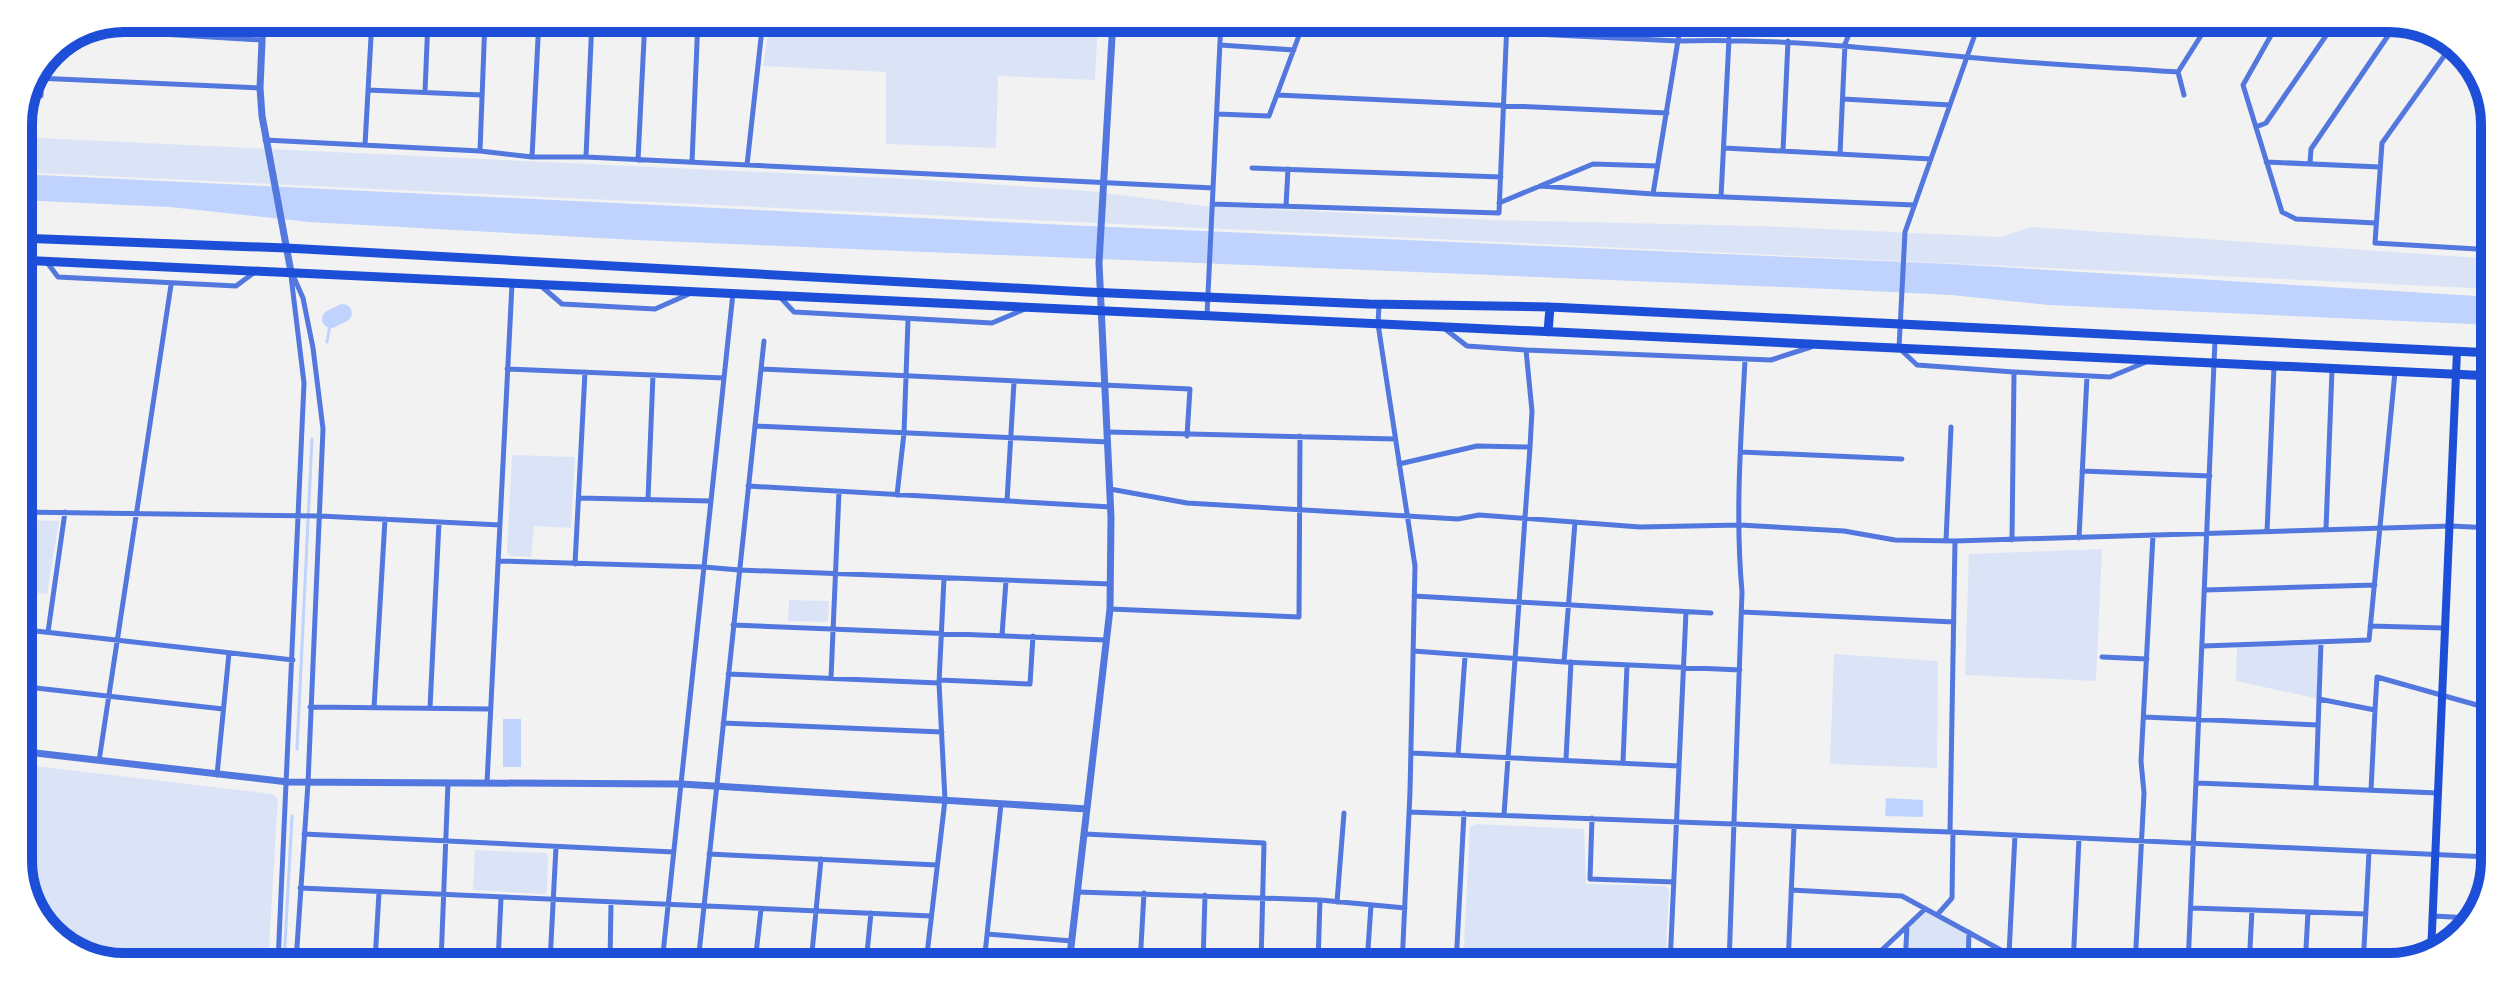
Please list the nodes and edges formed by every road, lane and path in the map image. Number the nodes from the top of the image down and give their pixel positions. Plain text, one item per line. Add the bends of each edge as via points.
1 (126, 32) edge
2 (262, 32) edge
3 (371, 32) edge
4 (427, 32) edge
5 (484, 32) edge
6 (538, 32) edge
7 (591, 32) edge
8 (644, 32) edge
9 (697, 32) edge
10 (762, 32) edge
11 (1112, 32) edge
12 (1221, 32) edge
13 (1300, 32) edge
14 (1506, 32) edge
15 (1523, 32) edge
16 (1679, 32) edge
17 (1850, 32) edge
18 (1976, 32) edge
19 (2202, 32) edge
20 (2273, 32) edge
21 (2329, 32) edge
22 (2390, 32) edge
23 (156, 34) joint
24 (1729, 39) junction
25 (261, 40) junction
26 (1678, 41) junction
27 (1788, 41) junction
28 (1845, 44) junction
29 (1220, 45) junction
30 (1294, 50) junction
31 (2447, 52) edge
32 (1968, 58) junction
33 (2178, 72) junction
34 (45, 78) edge
35 (40, 87) edge
36 (260, 88) junction
37 (368, 90) junction
38 (425, 92) junction
39 (482, 95) junction
40 (1277, 95) junction
41 (2184, 95) dead end
42 (41, 96) dead end
43 (1843, 99) junction
44 (1503, 104) junction
45 (1950, 105) junction
46 (1667, 113) junction
47 (1217, 114) junction
48 (2256, 127) junction
49 (265, 140) junction
50 (365, 145) junction
51 (1724, 148) junction
52 (480, 151) junction
53 (1783, 151) junction
54 (1840, 154) junction
55 (532, 157) junction
56 (586, 157) junction
57 (1931, 159) junction
58 (638, 160) junction
59 (692, 162) junction
60 (2266, 162) junction
61 (2310, 163) junction
62 (747, 165) junction
63 (1658, 166) junction
64 (2380, 167) junction
65 (1252, 168) dead end
66 (1288, 169) junction
67 (1501, 177) junction
68 (1104, 184) junction
69 (1540, 186) junction
70 (1213, 188) junction
71 (1653, 194) junction
72 (1721, 197) junction
73 (1499, 203) junction
74 (1212, 204) junction
75 (1915, 205) junction
76 (1286, 206) junction
77 (2376, 223) junction
78 (32, 239) edge
79 (286, 248) junction
80 (2481, 249) edge
81 (32, 260) edge
82 (46, 261) junction
83 (256, 271) junction
84 (291, 272) junction
85 (512, 283) junction
86 (540, 284) junction
87 (171, 285) junction
88 (693, 292) junction
89 (1100, 292) junction
90 (733, 293) junction
91 (779, 296) junction
92 (1208, 296) junction
93 (1379, 304) junction
94 (1029, 307) junction
95 (1550, 307) junction
96 (1100, 311) junction
97 (1207, 316) junction
98 (908, 320) junction
99 (1900, 323) junction
100 (1378, 324) junction
101 (1443, 327) junction
102 (1548, 332) junction
103 (2215, 339) junction
104 (764, 341) dead end
105 (1816, 345) junction
106 (1899, 348) junction
107 (1526, 350) junction
108 (2457, 351) junction
109 (2481, 352) edge
110 (1745, 360) junction
111 (2151, 360) junction
112 (2214, 363) junction
113 (2274, 366) junction
114 (507, 369) junction
115 (761, 369) junction
116 (2332, 369) junction
117 (585, 372) junction
118 (2014, 372) junction
119 (2395, 372) junction
120 (2458, 374) junction
121 (653, 375) junction
122 (2481, 375) edge
123 (2087, 376) junction
124 (907, 377) junction
125 (724, 378) junction
126 (1014, 382) junction
127 (1105, 384) junction
128 (755, 426) junction
129 (1951, 427) dead end
130 (1108, 432) junction
131 (904, 433) junction
132 (1187, 436) junction
133 (1300, 436) junction
134 (1011, 437) junction
135 (1395, 439) junction
136 (1108, 442) junction
137 (1530, 447) junction
138 (1741, 452) junction
139 (1902, 459) dead end
140 (1399, 464) junction
141 (2082, 471) junction
142 (2210, 476) junction
143 (748, 486) junction
144 (1110, 489) junction
145 (839, 492) junction
146 (897, 495) junction
147 (579, 498) junction
148 (648, 499) junction
149 (711, 501) junction
150 (1007, 501) junction
151 (1111, 507) junction
152 (1299, 509) junction
153 (32, 512) edge
154 (65, 512) junction
155 (137, 514) junction
156 (1407, 515) junction
157 (301, 516) junction
158 (318, 516) junction
159 (1526, 518) junction
160 (385, 519) junction
161 (439, 522) junction
162 (1575, 522) junction
163 (500, 525) junction
164 (1740, 525) junction
165 (2451, 526) junction
166 (2481, 527) edge
167 (2381, 528) junction
168 (2326, 529) junction
169 (2267, 532) junction
170 (2208, 534) junction
171 (2153, 535) junction
172 (2079, 538) junction
173 (2012, 540) junction
174 (1946, 541) junction
175 (1955, 541) junction
176 (498, 561) junction
177 (575, 564) junction
178 (704, 567) junction
179 (739, 570) junction
180 (836, 574) junction
181 (944, 578) junction
182 (1006, 581) junction
183 (1111, 584) junction
184 (2375, 585) junction
185 (2205, 590) junction
186 (1414, 596) junction
187 (1519, 602) junction
188 (1568, 605) junction
189 (1110, 609) junction
190 (1686, 612) junction
191 (1742, 612) junction
192 (1711, 613) dead end
193 (1954, 622) junction
194 (733, 625) junction
195 (2370, 626) junction
196 (834, 628) junction
197 (2445, 628) junction
198 (32, 630) edge
199 (48, 632) junction
200 (942, 632) junction
201 (1002, 635) junction
202 (1033, 636) junction
203 (118, 640) junction
204 (1107, 640) junction
205 (2321, 642) junction
206 (2203, 646) junction
207 (1413, 651) junction
208 (229, 653) junction
209 (1465, 656) junction
210 (2102, 657) dead end
211 (1516, 659) junction
212 (2147, 659) junction
213 (293, 660) junction
214 (1567, 662) junction
215 (1627, 665) junction
216 (1683, 667) junction
217 (1740, 670) junction
218 (728, 674) junction
219 (831, 678) junction
220 (940, 682) junction
221 (32, 688) edge
222 (109, 696) junction
223 (2442, 696) junction
224 (2319, 699) junction
225 (2481, 706) edge
226 (310, 707) junction
227 (374, 708) junction
228 (430, 708) junction
229 (223, 709) junction
230 (490, 709) junction
231 (2375, 710) junction
232 (2144, 717) junction
233 (2200, 720) junction
234 (723, 723) junction
235 (2318, 725) junction
236 (942, 732) junction
237 (32, 753) edge
238 (1411, 753) junction
239 (1458, 755) junction
240 (1508, 757) junction
241 (1566, 759) junction
242 (99, 761) junction
243 (1623, 762) junction
244 (1679, 766) junction
245 (217, 775) junction
246 (288, 782) junction
247 (308, 783) junction
248 (448, 783) junction
249 (487, 783) junction
250 (2197, 783) junction
251 (681, 784) junction
252 (716, 786) junction
253 (2316, 788) junction
254 (2371, 790) junction
255 (2438, 793) junction
256 (945, 800) junction
257 (1001, 803) junction
258 (1087, 809) junction
259 (1409, 812) junction
260 (1344, 813) dead end
261 (1464, 813) junction
262 (1504, 815) junction
263 (1592, 818) junction
264 (1676, 823) junction
265 (1735, 825) junction
266 (1794, 828) junction
267 (1952, 832) junction
268 (304, 834) junction
269 (1085, 834) junction
270 (2015, 835) junction
271 (2079, 838) junction
272 (2142, 842) junction
273 (446, 843) junction
274 (2194, 844) junction
275 (556, 847) junction
276 (674, 852) junction
277 (2369, 852) junction
278 (709, 854) junction
279 (2435, 855) junction
280 (2481, 857) edge
281 (821, 859) junction
282 (937, 865) junction
283 (1674, 882) junction
284 (300, 888) junction
285 (1791, 890) junction
286 (379, 892) junction
287 (1078, 892) junction
288 (1144, 893) junction
289 (444, 895) junction
290 (1205, 895) junction
291 (501, 898) junction
292 (1262, 898) junction
293 (553, 900) junction
294 (1320, 900) junction
295 (1337, 902) junction
296 (611, 903) junction
297 (668, 905) junction
298 (1371, 905) junction
299 (704, 906) junction
300 (1405, 908) junction
301 (1926, 908) junction
302 (2191, 908) junction
303 (761, 909) junction
304 (2252, 910) junction
305 (816, 911) junction
306 (2308, 912) junction
307 (871, 913) junction
308 (2366, 914) junction
309 (1937, 915) junction
310 (931, 916) junction
311 (2432, 916) junction
312 (2462, 917) edge
313 (1907, 925) junction
314 (1969, 932) junction
315 (987, 934) junction
316 (1072, 941) junction
317 (2431, 942) edge
318 (278, 953) edge
319 (296, 953) edge
320 (376, 953) edge
321 (441, 953) edge
322 (498, 953) edge
323 (550, 953) edge
324 (610, 953) edge
325 (663, 953) edge
326 (699, 953) edge
327 (756, 953) edge
328 (812, 953) edge
329 (867, 953) edge
330 (927, 953) edge
331 (985, 953) edge
332 (1070, 953) edge
333 (1141, 953) edge
334 (1203, 953) edge
335 (1261, 953) edge
336 (1318, 953) edge
337 (1368, 953) edge
338 (1403, 953) edge
339 (1457, 953) edge
340 (1671, 953) edge
341 (1730, 953) edge
342 (1788, 953) edge
343 (1878, 953) edge
344 (1906, 953) edge
345 (1968, 953) edge
346 (2007, 953) edge
347 (2009, 953) edge
348 (2074, 953) edge
349 (2136, 953) edge
350 (2189, 953) edge
351 (2250, 953) edge
352 (2306, 953) edge
353 (2364, 953) edge

1 - 23 street
2 - 25 street
3 - 37 street
4 - 38 street
5 - 39 street
6 - 55 street
7 - 56 street
8 - 58 street
9 - 59 street
10 - 62 street
11 - 68 street
12 - 29 street
13 - 30 street
14 - 44 street
15 - 26 street
16 - 26 street
17 - 28 street
18 - 32 street
19 - 33 street
20 - 48 street via 2243,85
21 - 48 street via 2266,123
22 - 61 street via 2311,149
23 - 25 street
24 - 26 street
24 - 27 street
24 - 51 street
25 - 36 street
26 - 46 street
27 - 28 street
27 - 53 street
28 - 32 street
28 - 43 street
29 - 30 street
29 - 47 street
30 - 40 street
31 - 64 street via 2382,143
32 - 33 street
32 - 45 street
33 - 41 street
34 - 36 street
35 - 42 street
36 - 49 street
37 - 38 street
37 - 50 street
38 - 39 street
39 - 52 street
40 - 44 street
40 - 47 street via 1269,116
43 - 45 street
43 - 54 street
44 - 46 street
44 - 67 street
45 - 57 street
46 - 63 street
47 - 70 street
48 - 60 street
49 - 50 street
49 - 79 street
50 - 52 street
51 - 53 street
51 - 72 street
52 - 55 street
53 - 54 street
54 - 57 street
55 - 56 street
56 - 58 street
57 - 75 street
58 - 59 street
59 - 62 street
60 - 61 street
60 - 77 street via 2287,216
61 - 64 street
62 - 68 street
63 - 69 street via 1593,164
63 - 71 street
64 - 77 street
65 - 66 street
66 - 67 street
66 - 76 street
67 - 73 street
68 - 70 street
68 - 89 street
69 - 71 street
69 - 73 street
70 - 74 street
71 - 72 street
72 - 75 street
73 - 76 street via 1499,213
74 - 76 street
74 - 92 street
75 - 99 street via 1903,246
77 - 80 street via 2375,243
78 - 79 highway
79 - 84 street
79 - 89 highway
81 - 82 highway
82 - 83 highway
82 - 87 street via 58,277
83 - 84 highway
83 - 87 street via 236,286
84 - 85 highway
84 - 157 street via 304,383
84 - 158 street via 303,298 320,392
85 - 86 highway
85 - 114 street
86 - 88 highway
86 - 88 street via 562,304 655,309
87 - 155 street
88 - 90 highway
89 - 92 highway
89 - 96 street
90 - 91 highway
90 - 125 street
91 - 94 highway
91 - 98 street via 794,312
92 - 93 highway
92 - 97 street
93 - 95 highway
93 - 100 street
94 - 96 highway
94 - 98 street via 992,323
95 - 99 highway
95 - 102 highway
96 - 97 highway
96 - 127 street
97 - 100 highway
98 - 124 street
99 - 103 highway
99 - 106 street
100 - 101 highway
100 - 135 street
101 - 102 highway
101 - 107 street via 1467,346
102 - 105 highway
103 - 108 highway
103 - 112 street
104 - 115 street
105 - 106 highway
105 - 110 street via 1771,360
106 - 111 highway
106 - 118 street via 1917,365
107 - 110 street
107 - 137 street
108 - 109 highway
108 - 120 main road
110 - 138 street
111 - 112 highway
111 - 123 street via 2110,377
112 - 113 highway
112 - 142 street
113 - 116 highway
113 - 169 street
114 - 117 street
114 - 163 street
115 - 124 street
115 - 128 street
116 - 119 highway
116 - 168 street
117 - 121 street
117 - 147 street
118 - 123 street
118 - 173 street
119 - 120 highway
119 - 167 street
120 - 122 highway
120 - 165 main road
121 - 125 street
121 - 148 street
123 - 141 street
124 - 126 street
124 - 131 street
125 - 149 street
126 - 127 street
126 - 134 street
127 - 130 street
127 - 132 street via 1190,389
128 - 131 street
128 - 143 street
129 - 174 street
130 - 132 street
130 - 136 street
131 - 134 street
131 - 146 street
132 - 133 street
133 - 135 street
133 - 152 street
134 - 136 street
134 - 150 street
135 - 140 street
136 - 144 street
137 - 140 street via 1477,446
137 - 159 street
138 - 139 street
138 - 164 street
140 - 156 street
141 - 142 street
141 - 172 street
142 - 170 street
143 - 145 street
143 - 179 street
144 - 151 street
144 - 152 street via 1187,503
145 - 146 street
145 - 180 street
146 - 150 street
147 - 148 street
147 - 177 street
148 - 149 street
149 - 178 street
150 - 151 street
151 - 183 street
152 - 156 street
152 - 189 street via 1299,617
153 - 154 street
154 - 155 street
154 - 199 street
155 - 157 street
155 - 203 street
156 - 159 street
156 - 186 street
157 - 158 street
157 - 213 street
158 - 160 street
158 - 226 street
159 - 162 street
159 - 187 street
160 - 161 street
160 - 227 street
161 - 163 street
161 - 228 street
162 - 164 street
162 - 188 street
163 - 176 street
164 - 174 street
164 - 191 street
165 - 166 street
165 - 167 street
165 - 197 main road
167 - 168 street
167 - 184 street
168 - 169 street
169 - 170 street
170 - 171 street
170 - 185 street
171 - 172 street
171 - 212 street
172 - 173 street
173 - 175 street
174 - 175 street
175 - 193 street
176 - 177 street
176 - 230 street
177 - 178 street
178 - 179 street
178 - 251 street
179 - 180 street
179 - 194 street
180 - 181 street
180 - 196 street
181 - 182 street
181 - 200 street
182 - 183 street
182 - 201 street
183 - 189 street
184 - 185 street
184 - 195 street
185 - 206 street
186 - 187 street
186 - 207 street
187 - 188 street
187 - 211 street
188 - 190 street
188 - 214 street
189 - 204 street
190 - 192 street
190 - 216 street
191 - 193 street
191 - 217 street
193 - 267 street
194 - 196 street
194 - 218 street
195 - 197 street
195 - 205 street via 2369,640
196 - 200 street
196 - 219 street
197 - 223 main road
198 - 199 street
199 - 203 street
200 - 201 street
200 - 220 street
201 - 202 street
202 - 204 street
202 - 220 street via 1030,684
203 - 208 street
203 - 222 street
204 - 258 street
205 - 206 street
205 - 224 street
206 - 233 street
207 - 209 street
207 - 238 street
208 - 213 street
208 - 229 street
209 - 211 street
209 - 239 street
210 - 212 street
211 - 214 street
211 - 240 street
212 - 232 street
213 - 246 street
214 - 215 street
214 - 241 street
215 - 216 street
215 - 243 street
216 - 217 street
216 - 244 street
217 - 265 street
218 - 219 street
218 - 234 street
219 - 220 street
220 - 236 street
221 - 222 street
222 - 229 street
222 - 242 street
223 - 225 street
223 - 231 street via 2377,677
223 - 255 main road
224 - 231 street
224 - 235 street
226 - 227 street
226 - 247 street
227 - 228 street
228 - 230 street
229 - 245 street
230 - 249 street
231 - 254 street
232 - 233 street
232 - 272 street
233 - 235 street
233 - 250 street
234 - 236 street
234 - 252 street
235 - 253 street
236 - 256 street
237 - 242 street
238 - 239 street
238 - 259 street
239 - 240 street
240 - 241 street
240 - 262 street
241 - 243 street
242 - 245 street
243 - 244 street
244 - 264 street
245 - 246 street
246 - 247 street
246 - 318 street
247 - 248 street
247 - 268 street
248 - 249 street
248 - 273 street
249 - 251 street
250 - 253 street
250 - 274 street
251 - 252 street
251 - 276 street
252 - 256 street
252 - 278 street
253 - 254 street
254 - 255 street
255 - 279 main road
256 - 257 street
256 - 282 street
257 - 258 street
257 - 315 street
258 - 269 street
259 - 261 street
259 - 300 street
260 - 295 street
261 - 262 street
261 - 339 street
262 - 263 street
263 - 264 street
263 - 283 street via 1590,879
264 - 265 street
264 - 283 street
265 - 266 street
265 - 341 street
266 - 267 street
266 - 285 street
267 - 270 street
267 - 309 street via 1952,898
268 - 273 street
268 - 284 street
269 - 287 street
269 - 292 street via 1264,843
270 - 271 street
270 - 347 street
271 - 272 street
271 - 348 street
272 - 274 street
272 - 349 street
273 - 275 street
273 - 289 street
274 - 277 street
274 - 302 street
275 - 276 street
275 - 293 street
276 - 297 street
277 - 279 street
277 - 308 street
278 - 281 street
278 - 299 street
279 - 280 street
279 - 311 main road
281 - 282 street
281 - 305 street
282 - 310 street
283 - 340 street
284 - 286 street
284 - 319 street
285 - 301 street via 1902,896
285 - 342 street
286 - 289 street
286 - 320 street
287 - 288 street
287 - 316 street
288 - 290 street
288 - 333 street
289 - 291 street
289 - 321 street
290 - 292 street
290 - 334 street
291 - 293 street
291 - 322 street
292 - 294 street
292 - 335 street
293 - 296 street
293 - 323 street
294 - 295 street
294 - 336 street
295 - 298 street
296 - 297 street
296 - 324 street
297 - 299 street
297 - 325 street
298 - 300 street
298 - 337 street
299 - 303 street
299 - 326 street
300 - 338 street
301 - 309 street
301 - 313 street
302 - 304 street
302 - 350 street
303 - 305 street
303 - 327 street
304 - 306 street
304 - 351 street
305 - 307 street
305 - 328 street
306 - 308 street
306 - 352 street
307 - 310 street
307 - 329 street
308 - 353 street
309 - 314 street
310 - 330 street
311 - 312 street
311 - 317 main road
313 - 343 street
313 - 344 street
314 - 345 street
314 - 346 street
315 - 316 street
315 - 331 street
316 - 332 street

